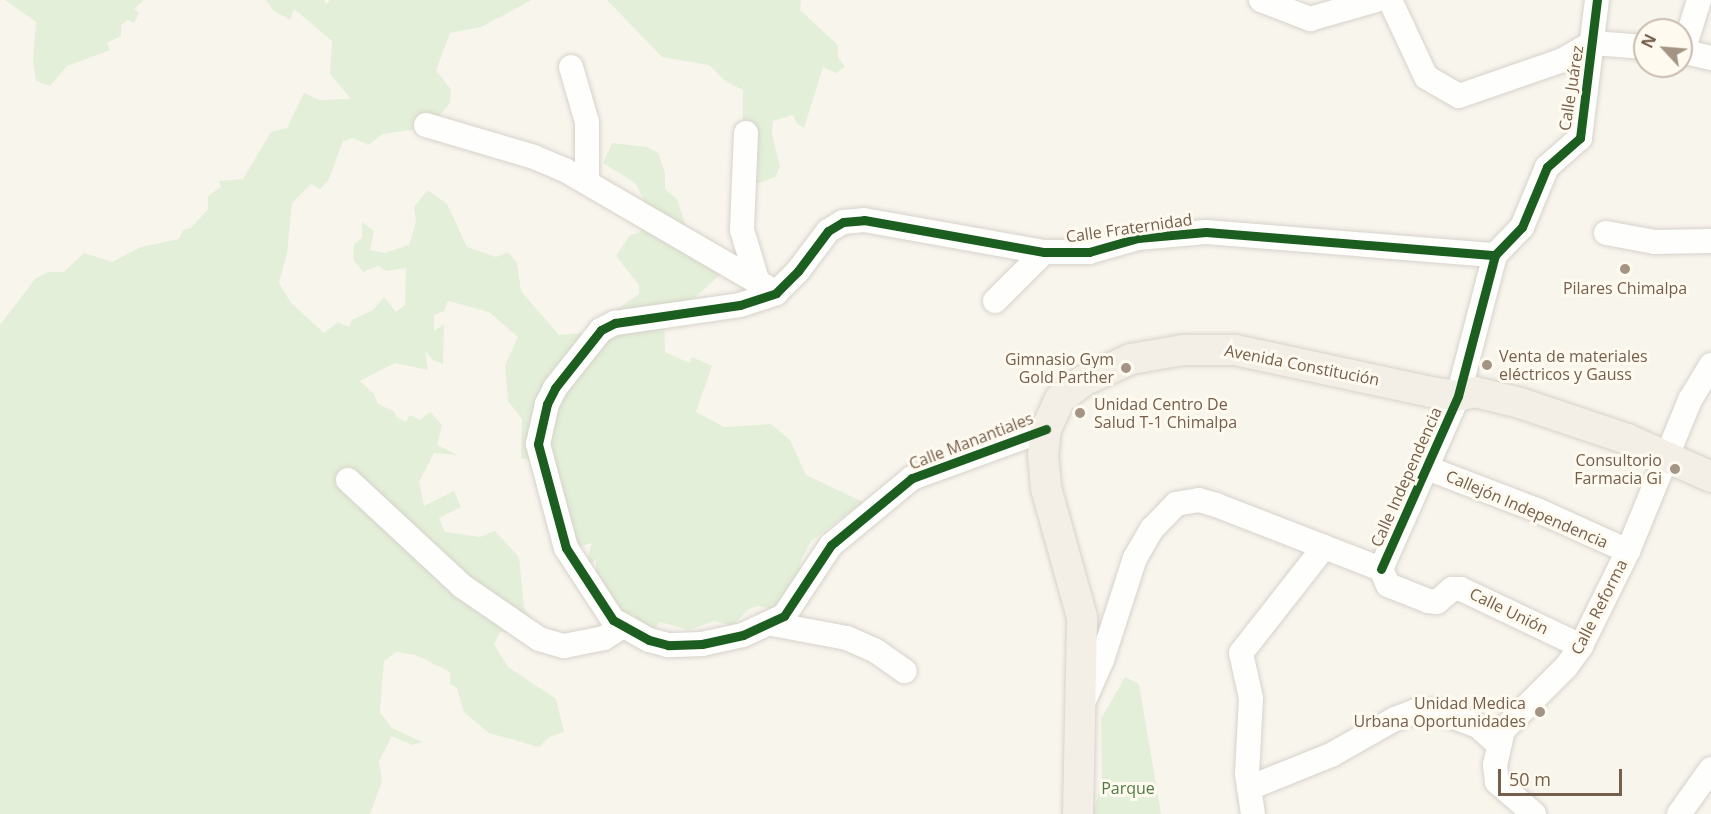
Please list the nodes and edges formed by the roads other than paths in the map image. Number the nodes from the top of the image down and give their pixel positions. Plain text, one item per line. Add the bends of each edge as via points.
1 (1261, 0) edge
2 (1376, 0) edge
3 (1390, 0) edge
4 (1597, 0) edge
5 (1699, 0) edge
6 (1693, 18) edge
7 (1593, 43) junction
8 (1633, 46) edge
9 (1693, 54) edge
10 (1711, 58) edge
11 (571, 67) dead end
12 (426, 125) dead end
13 (746, 133) dead end
14 (587, 182) junction
15 (1606, 233) dead end
16 (1711, 241) edge
17 (1044, 252) junction
18 (1495, 255) junction
19 (767, 288) junction
20 (994, 301) dead end
21 (1711, 365) edge
22 (1458, 396) junction
23 (1046, 429) junction
24 (1665, 454) junction
25 (1427, 468) junction
26 (1711, 477) edge
27 (348, 480) dead end
28 (1324, 547) junction
29 (1628, 552) junction
30 (1381, 569) junction
31 (772, 624) junction
32 (621, 627) junction
33 (1581, 646) junction
34 (905, 671) dead end
35 (1083, 703) junction
36 (1498, 744) junction
37 (1711, 769) edge
38 (1249, 788) junction
39 (1078, 814) edge
40 (1253, 814) edge
41 (1534, 814) edge
42 (1679, 814) edge

1 - 2 street via 1310,19 1342,13
3 - 7 street via 1426,76 1459,96 1563,60
4 - 7 street, Calle Juárez
5 - 6 street
7 - 8 street
7 - 18 street, Calle Juárez via 1580,138 1547,167 1522,227
9 - 10 street
11 - 14 street via 587,122
12 - 14 street via 534,157
13 - 19 street via 742,230
14 - 19 street
15 - 16 street via 1655,242
17 - 18 street, Calle Fraternidad via 1089,252 1138,238 1206,232
17 - 19 street, Calle Fraternidad via 864,220 835,225 798,271
17 - 20 street
18 - 22 street, Calle Juárez
19 - 32 street via 740,305 615,323 588,343 547,404 538,451 566,548 574,566
21 - 24 street, Calle Reforma
22 - 23 main road, Avenida Constitución via 1235,350 1183,350 1116,363 1083,381 1060,399
22 - 24 main road, Avenida Constitución via 1475,392 1520,403
22 - 25 street, Calle Independencia
23 - 31 street, Calle Manantiales via 912,478 831,545 790,610
23 - 35 main road, Avenida Constitución via 1042,456 1046,488 1083,617
24 - 26 main road, Avenida Constitución
24 - 29 street, Calle Reforma
25 - 29 street, Callejón Independencia via 1537,510
25 - 30 street, Calle Independencia
27 - 32 street via 462,586 539,639 564,646 604,638
28 - 30 street, Calle Independencia
28 - 35 street, Calle Independencia via 1207,502 1187,499 1176,504 1152,529 1135,558 1102,660
28 - 38 street via 1242,651 1251,699
29 - 33 street, Calle Reforma via 1609,601
30 - 33 street, Calle Unión via 1388,585 1428,602 1437,602 1452,589 1461,589
31 - 32 street, Calle Manantiales via 743,635 668,645
31 - 34 street via 847,638 876,651
33 - 36 street, Calle Reforma via 1566,667 1513,718
35 - 39 main road, Avenida Constitución
36 - 38 street via 1478,726 1440,712 1419,711 1395,719 1331,755
36 - 41 street via 1497,782
37 - 42 street
38 - 40 street

